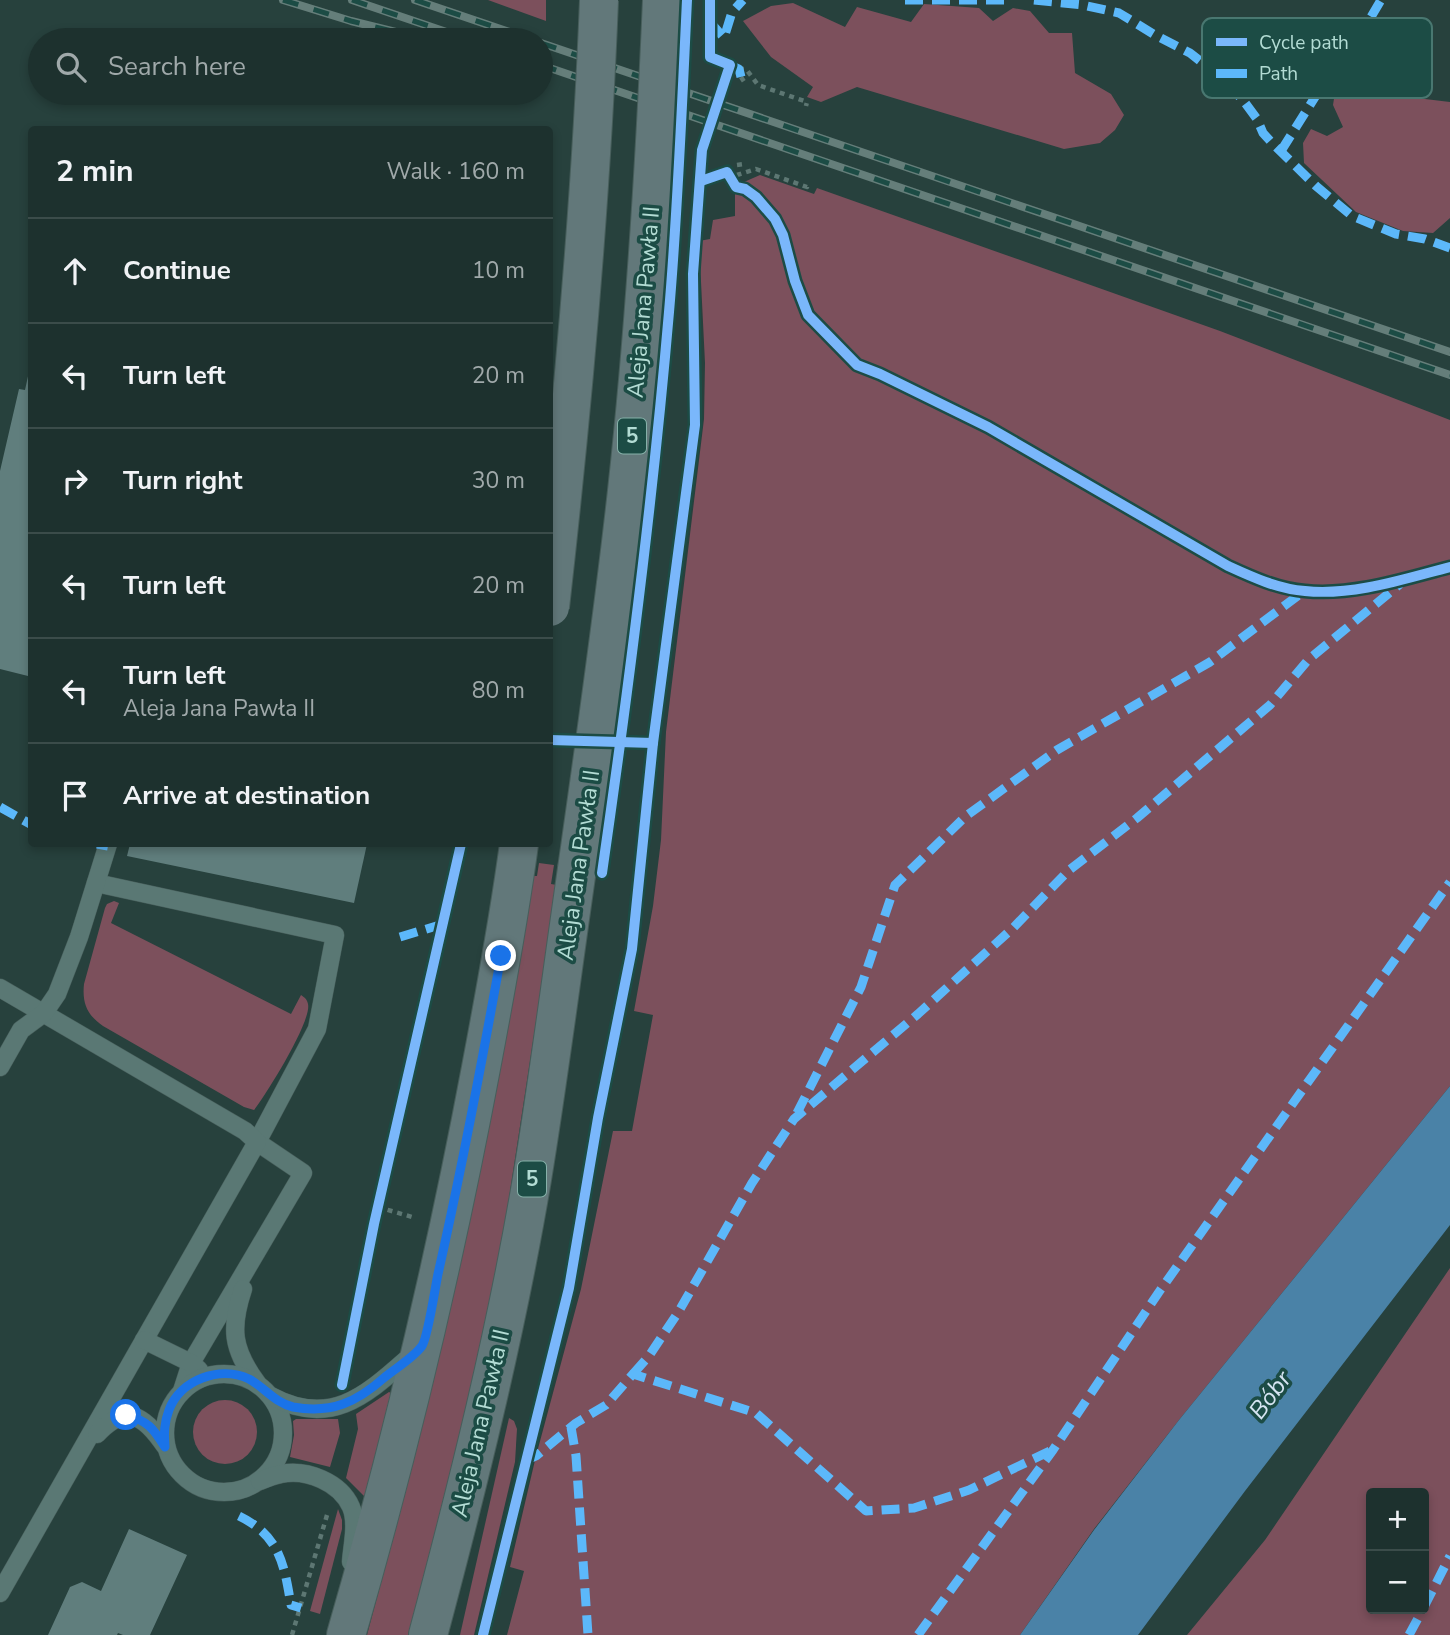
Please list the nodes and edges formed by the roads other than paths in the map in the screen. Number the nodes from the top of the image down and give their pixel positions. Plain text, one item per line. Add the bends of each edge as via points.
1 (599, 0) edge
2 (662, 0) edge
3 (553, 582) edge
4 (107, 847) edge
5 (519, 847) edge
6 (96, 883) junction
7 (0, 988) edge
8 (44, 1013) junction
9 (0, 1067) edge
10 (257, 1142) junction
11 (260, 1247) junction
12 (144, 1340) junction
13 (423, 1345) junction
14 (191, 1363) junction
15 (206, 1377) junction
16 (181, 1391) junction
17 (265, 1391) junction
18 (165, 1447) junction
19 (80, 1452) junction
20 (260, 1481) junction
21 (0, 1593) edge
22 (345, 1635) edge
23 (428, 1635) edge

1 - 3 main road, bridge via 582,298
2 - 23 main road, Aleja Jana Pawła II / 5, bridge via 644,306 627,489 577,869 518,1252 467,1486
4 - 6 lane
5 - 13 main road via 466,1151
6 - 8 lane via 57,994
6 - 10 lane via 335,935 317,1029
7 - 8 lane
8 - 9 lane via 21,1030
8 - 10 lane
10 - 11 lane via 303,1173
10 - 12 lane
11 - 14 lane
11 - 17 lane via 234,1322 235,1344 244,1365
12 - 14 lane
12 - 19 lane
13 - 17 lane via 367,1393 345,1404 301,1408
13 - 22 main road
14 - 15 lane
14 - 16 lane
15 - 16 lane
15 - 17 lane via 232,1374
16 - 18 lane via 164,1426
17 - 20 lane via 280,1412 283,1430 281,1450
18 - 19 lane via 152,1427 126,1415 110,1421
18 - 20 lane via 186,1480 203,1489 223,1493
19 - 21 lane
20 - 22 lane via 282,1473 317,1476 342,1494 352,1509

